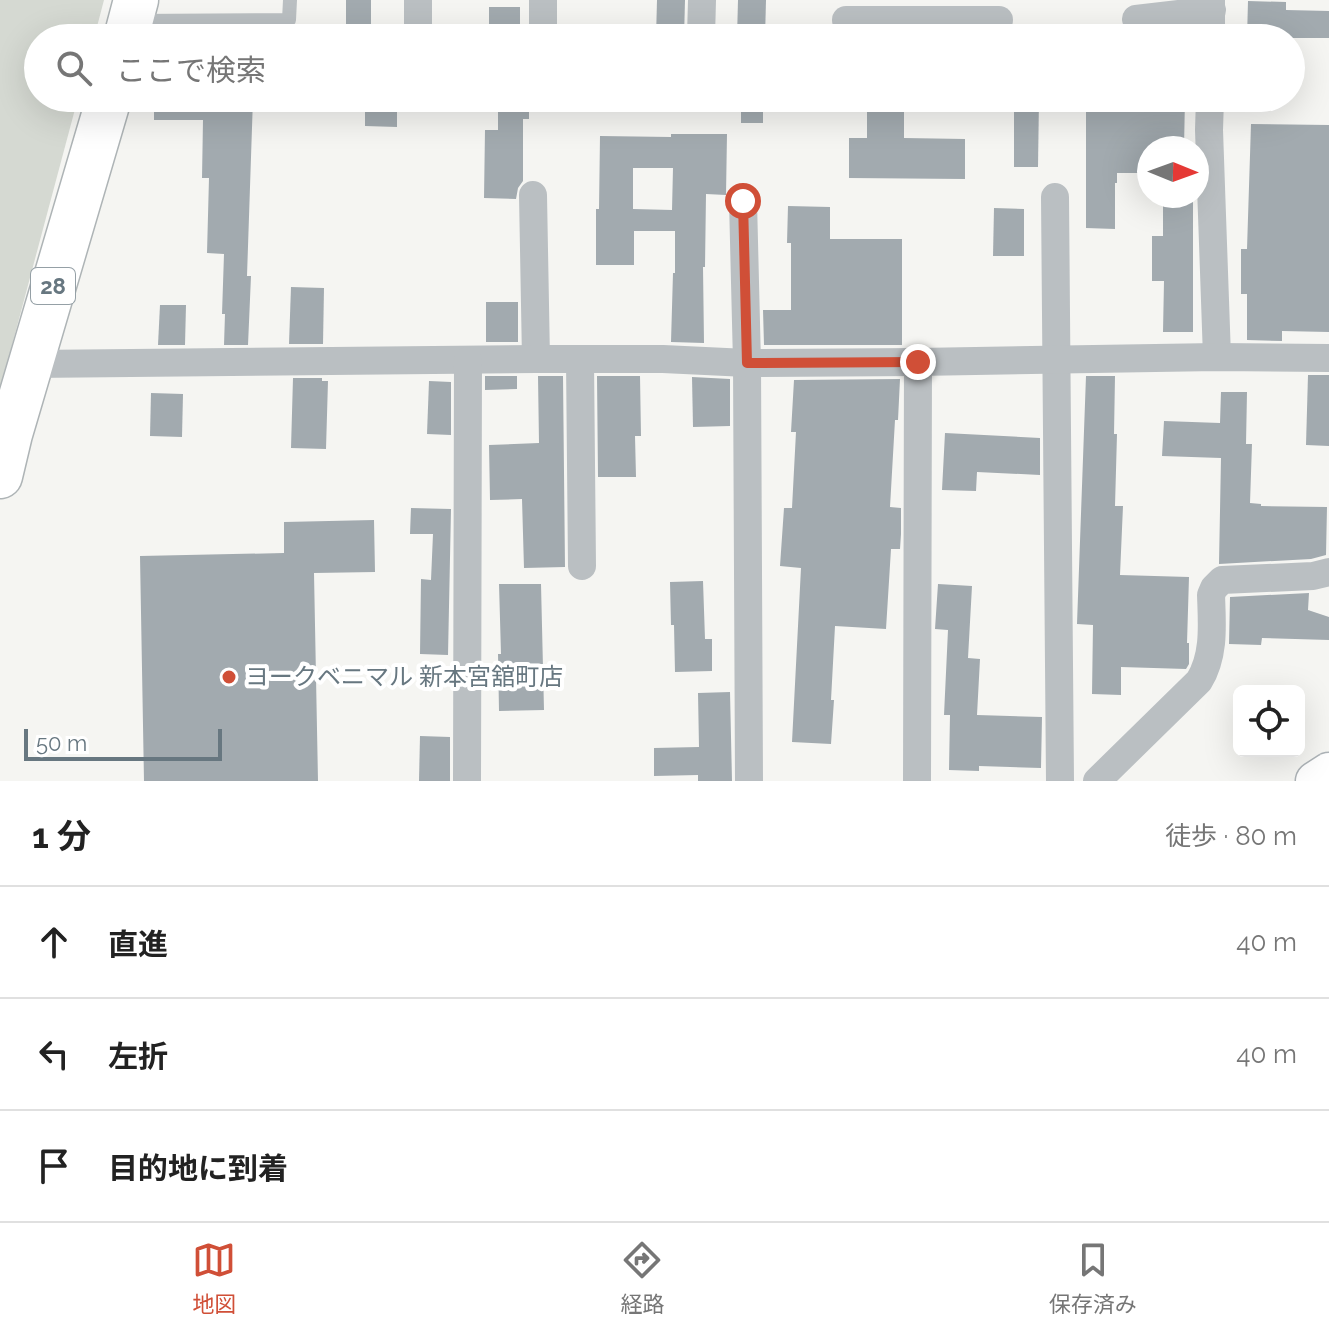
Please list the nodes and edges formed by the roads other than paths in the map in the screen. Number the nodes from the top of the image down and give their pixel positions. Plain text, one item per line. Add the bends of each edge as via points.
1 (290, 0) edge
2 (418, 0) edge
3 (543, 0) edge
4 (702, 0) edge
5 (1211, 16) edge
6 (846, 19) edge
7 (1136, 19) dead end
8 (131, 20) edge
9 (999, 20) dead end
10 (418, 24) edge
11 (543, 24) edge
12 (701, 24) edge
13 (105, 112) edge
14 (1210, 112) edge
15 (533, 195) dead end
16 (1055, 197) dead end
17 (743, 201) dead end
18 (1217, 357) junction
19 (1329, 358) edge
20 (536, 359) junction
21 (580, 360) junction
22 (1055, 360) junction
23 (468, 361) junction
24 (918, 362) junction
25 (747, 363) junction
26 (31, 364) junction
27 (0, 476) edge
28 (582, 566) dead end
29 (1329, 572) edge
30 (1329, 772) edge
31 (467, 781) edge
32 (749, 781) edge
33 (917, 781) edge
34 (1060, 781) edge
35 (1097, 781) edge
36 (1315, 781) edge

1 - 8 lane via 289,20
2 - 10 street
3 - 11 street
4 - 12 street
5 - 7 street
6 - 9 street
13 - 26 main road, 28
14 - 18 street
15 - 20 street
16 - 22 street
17 - 25 street
18 - 19 street
18 - 22 street
20 - 21 street
20 - 23 street
21 - 25 street
21 - 28 street
22 - 24 street
22 - 34 street
23 - 26 street
23 - 31 street
24 - 25 street
24 - 33 street
25 - 32 street
26 - 27 main road, 28
29 - 35 street via 1222,580 1211,595 1207,669
30 - 36 street

